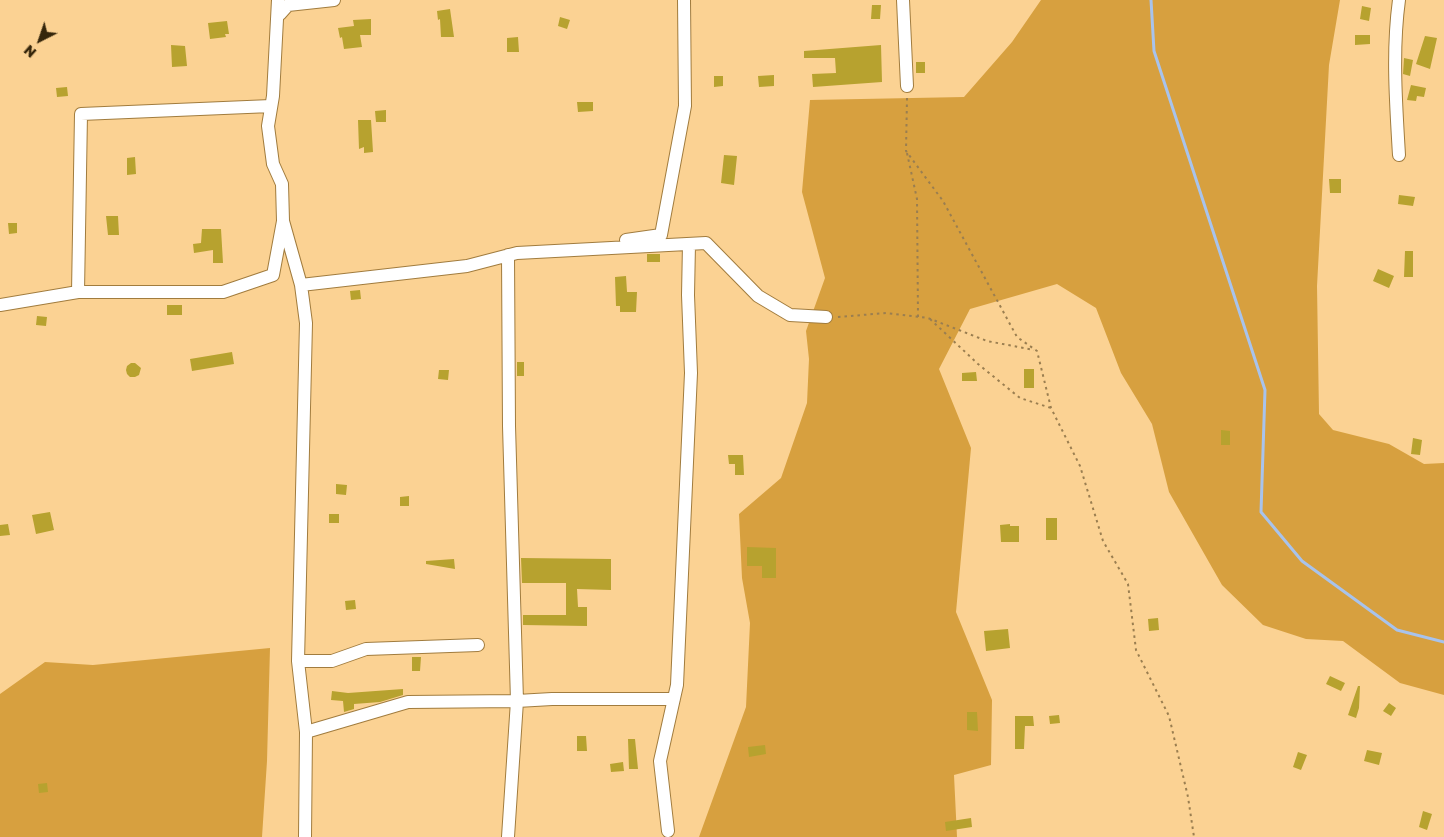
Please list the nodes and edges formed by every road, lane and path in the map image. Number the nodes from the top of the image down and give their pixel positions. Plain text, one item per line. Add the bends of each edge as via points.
1 (278, 0) edge
2 (334, 0) edge
3 (684, 0) edge
4 (903, 0) edge
5 (1399, 0) edge
6 (280, 14) dead end
7 (908, 86) joint
8 (271, 106) junction
9 (906, 151) junction
10 (1399, 155) dead end
11 (283, 221) junction
12 (689, 244) junction
13 (508, 255) junction
14 (484, 264) dead end
15 (301, 285) junction
16 (78, 292) junction
17 (0, 305) edge
18 (918, 316) junction
19 (826, 317) joint
20 (928, 318) junction
21 (1037, 351) junction
22 (1051, 408) junction
23 (478, 646) dead end
24 (298, 661) junction
25 (674, 699) junction
26 (517, 701) junction
27 (306, 732) junction
28 (668, 831) dead end
29 (305, 837) edge
30 (508, 837) edge
31 (1194, 837) edge

1 - 8 street
2 - 6 street via 288,5
3 - 14 street via 685,106 661,234
4 - 7 street
5 - 10 street via 1396,18
7 - 9 path
8 - 11 street via 268,126 274,164 282,184
8 - 16 street via 82,114
9 - 18 path via 917,199
9 - 21 path via 943,201 1017,337
11 - 15 street
11 - 16 street via 273,275 223,292
12 - 13 street
12 - 19 street via 706,243 758,296 790,315
12 - 25 street via 691,372
13 - 15 street via 467,266
13 - 26 street
15 - 24 street via 306,323
16 - 17 street
18 - 19 path via 886,313
18 - 20 path
20 - 21 path via 987,341
20 - 22 path via 1020,398
21 - 22 path
22 - 31 path via 1080,466 1103,541 1128,584 1136,650 1169,716
23 - 24 street via 366,649 332,661
24 - 27 street
25 - 26 street
25 - 28 street via 660,761
26 - 27 street via 408,702
26 - 30 street
27 - 29 street

